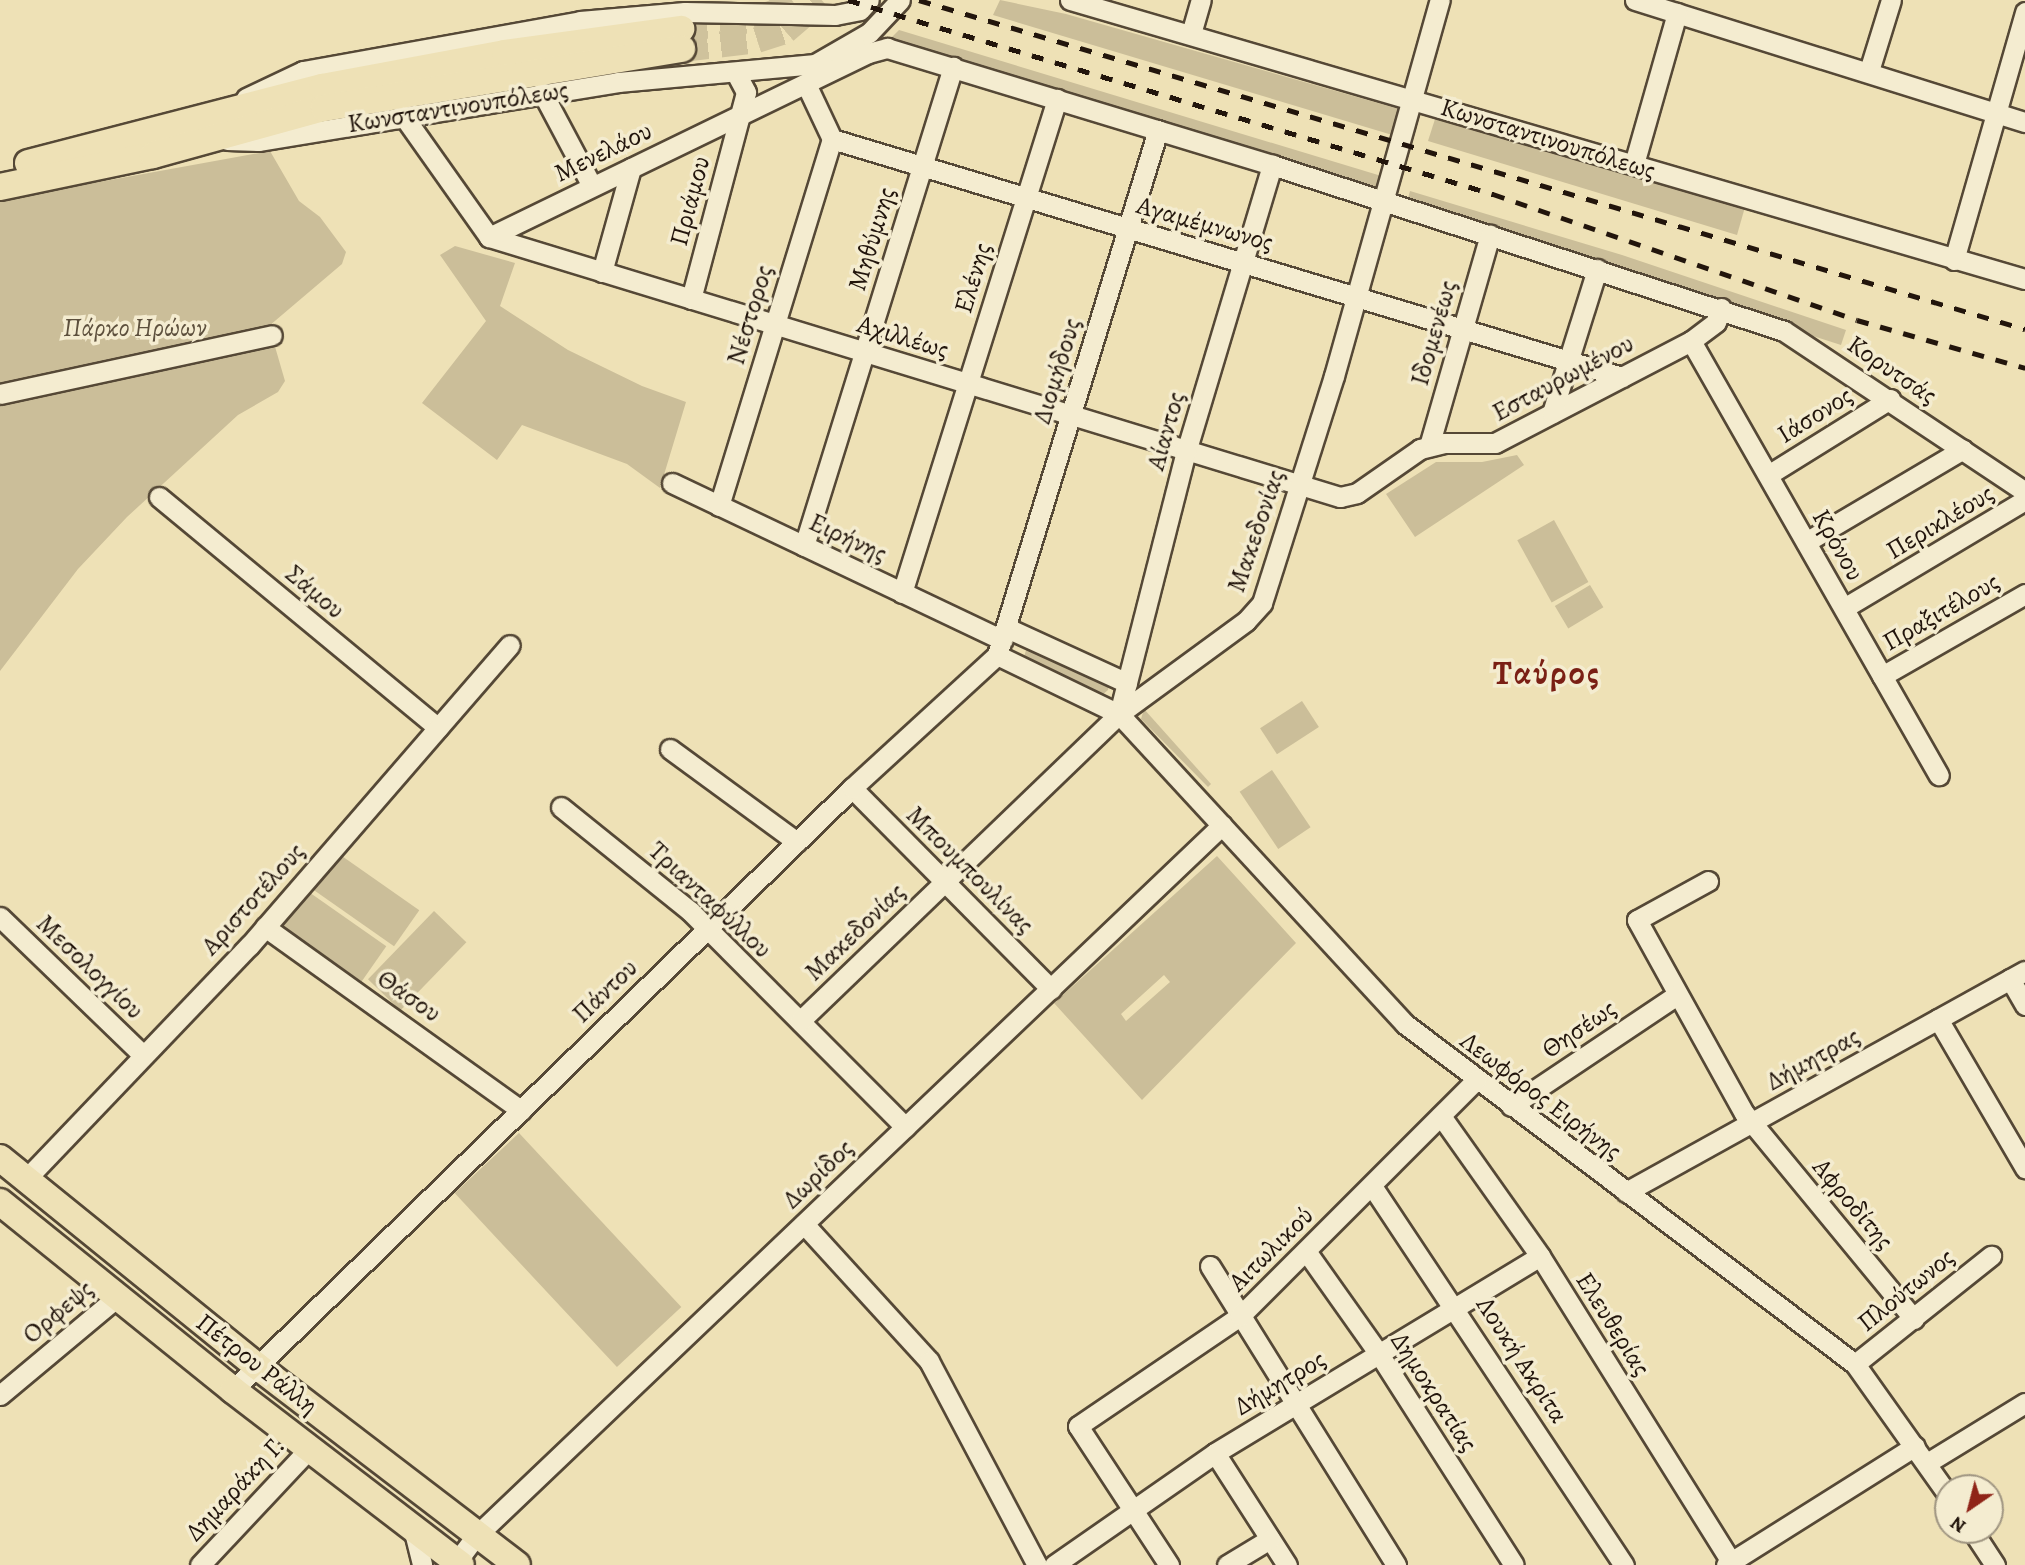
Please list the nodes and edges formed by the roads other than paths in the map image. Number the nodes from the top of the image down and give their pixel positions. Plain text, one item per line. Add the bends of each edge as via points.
1 (869, 0) edge
2 (900, 0) edge
3 (1070, 0) edge
4 (1201, 0) edge
5 (1440, 0) edge
6 (1635, 0) edge
7 (1891, 0) edge
8 (1667, 7) edge
9 (2025, 12) edge
10 (1191, 34) junction
11 (681, 39) tunnel mouth
12 (953, 67) junction
13 (1869, 71) junction
14 (736, 73) junction
15 (806, 84) junction
16 (542, 92) junction
17 (1056, 99) junction
18 (1413, 99) junction
19 (1995, 113) junction
20 (402, 114) junction
21 (740, 116) junction
22 (2025, 122) edge
23 (209, 129) junction
24 (1157, 130) junction
25 (832, 139) junction
26 (1634, 164) junction
27 (1272, 165) junction
28 (922, 167) junction
29 (631, 168) junction
30 (0, 169) edge
31 (592, 186) junction
32 (0, 187) edge
33 (1025, 199) junction
34 (1385, 202) junction
35 (1128, 229) junction
36 (1490, 235) junction
37 (489, 237) junction
38 (1954, 260) junction
39 (1243, 262) junction
40 (1597, 269) junction
41 (602, 272) junction
42 (2025, 279) edge
43 (1357, 296) junction
44 (691, 299) junction
45 (1721, 308) junction
46 (775, 325) junction
47 (1463, 327) junction
48 (272, 335) dead end
49 (1690, 341) junction
50 (864, 352) junction
51 (1569, 360) junction
52 (1622, 377) junction
53 (967, 384) junction
54 (0, 394) edge
55 (1890, 399) junction
56 (1552, 413) junction
57 (1071, 416) junction
58 (1429, 446) junction
59 (1963, 449) junction
60 (1186, 452) junction
61 (1768, 475) junction
62 (671, 483) dead end
63 (1300, 487) junction
64 (2025, 492) edge
65 (159, 496) dead end
66 (2025, 500) edge
67 (719, 506) junction
68 (1806, 542) junction
69 (804, 546) junction
70 (902, 593) junction
71 (2025, 594) edge
72 (1844, 608) junction
73 (1002, 641) junction
74 (510, 645) dead end
75 (1882, 676) junction
76 (1127, 682) junction
77 (1119, 714) junction
78 (438, 728) junction
79 (670, 749) dead end
80 (1939, 775) dead end
81 (852, 789) junction
82 (561, 807) dead end
83 (1222, 825) junction
84 (797, 842) junction
85 (944, 881) junction
86 (1708, 881) dead end
87 (0, 917) edge
88 (265, 928) junction
89 (707, 929) junction
90 (2017, 975) edge
91 (1051, 989) junction
92 (1677, 995) junction
93 (2025, 1005) edge
94 (1938, 1019) junction
95 (800, 1021) junction
96 (143, 1055) junction
97 (1476, 1080) junction
98 (1511, 1106) junction
99 (521, 1110) junction
100 (1441, 1116) junction
101 (1752, 1122) junction
102 (905, 1127) junction
103 (0, 1158) edge
104 (2025, 1168) edge
105 (26, 1180) junction
106 (1372, 1186) junction
107 (1626, 1192) junction
108 (0, 1202) edge
109 (804, 1224) junction
110 (1306, 1251) junction
111 (1540, 1256) junction
112 (1991, 1256) dead end
113 (1210, 1266) dead end
114 (117, 1297) junction
115 (1456, 1307) junction
116 (1240, 1317) junction
117 (1914, 1319) junction
118 (1379, 1354) junction
119 (1855, 1364) junction
120 (257, 1366) junction
121 (233, 1390) junction
122 (0, 1395) edge
123 (2025, 1403) edge
124 (1295, 1404) junction
125 (309, 1448) junction
126 (1215, 1453) junction
127 (1921, 1455) junction
128 (1934, 1474) edge
129 (1133, 1509) junction
130 (413, 1528) junction
131 (477, 1535) junction
132 (1270, 1539) junction
133 (1981, 1544) edge
134 (457, 1564) edge
135 (1730, 1564) edge
136 (200, 1565) edge
137 (422, 1565) edge
138 (517, 1565) edge
139 (1037, 1565) edge
140 (1054, 1565) edge
141 (1169, 1565) edge
142 (1227, 1565) edge
143 (1287, 1565) edge
144 (1396, 1565) edge
145 (1514, 1565) edge
146 (1624, 1565) edge
147 (1995, 1565) edge

1 - 23 street via 849,14 650,14 408,50 303,71
2 - 14 street, Κωνσταντινουπόλεως via 869,33 815,64
3 - 10 street, Κωνσταντινουπόλεως
4 - 10 street
5 - 18 street, Μακεδονίας
6 - 8 street
7 - 13 street
8 - 13 street
8 - 26 street
9 - 19 street
10 - 18 street, Κωνσταντινουπόλεως
11 - 23 main road via 505,53 322,87
12 - 15 street, Μενελάου via 895,50 874,50
12 - 17 street
12 - 28 street, Μηθύμνης
13 - 19 street
14 - 16 street, Κωνσταντινουπόλεως
14 - 21 street via 746,92
15 - 21 street, Μενελάου
15 - 25 street
16 - 20 street, Κωνσταντινουπόλεως
16 - 31 street
17 - 24 street
17 - 33 street, Ελένης
18 - 26 street, Κωνσταντινουπόλεως
18 - 34 street, Μακεδονίας
19 - 22 street
19 - 38 street
20 - 23 street, Κωνσταντινουπόλεως via 258,141
20 - 37 street
21 - 29 street, Μενελάου
21 - 44 street, Πριάμου
23 - 30 main road, Κωνσταντινουπόλεως
23 - 32 main road, Κωνσταντινουπόλεως
24 - 27 street
24 - 35 street, Διομήδους
25 - 28 street, Αγαμέμνωνος
25 - 46 street, Νέστορος
26 - 38 street, Κωνσταντινουπόλεως
27 - 34 street
27 - 39 street, Αίαντος
28 - 33 street, Αγαμέμνωνος
28 - 50 street, Μηθύμνης
29 - 31 street, Μενελάου
29 - 41 street
31 - 37 street, Μενελάου
33 - 35 street, Αγαμέμνωνος
33 - 53 street, Ελένης
34 - 36 street
34 - 43 street, Μακεδονίας
35 - 39 street, Αγαμέμνωνος
35 - 57 street, Διομήδους
36 - 40 street
36 - 47 street, Ιδομενέως
37 - 41 street, Αχιλλέως
38 - 42 street, Κωνσταντινουπόλεως
39 - 43 street, Αγαμέμνωνος
39 - 60 street, Αίαντος
40 - 45 street
40 - 51 street
41 - 44 street, Αχιλλέως
43 - 47 street, Αγαμέμνωνος
43 - 63 street, Μακεδονίας
44 - 46 street, Αχιλλέως
45 - 49 street, Εσταυρωμένου via 1716,322
45 - 55 street, Κορυτσάς via 1784,331
46 - 50 street, Αχιλλέως
46 - 67 street, Νέστορος
47 - 51 street, Αγαμέμνωνος
47 - 58 street, Ιδομενέως
48 - 54 street
49 - 52 street, Εσταυρωμένου
49 - 61 street, Κρόνου
50 - 53 street, Αχιλλέως
50 - 69 street, Μηθύμνης
51 - 52 street, Αγαμέμνωνος
51 - 56 street
52 - 56 street, Εσταυρωμένου
53 - 57 street, Αχιλλέως
53 - 70 street, Ελένης
55 - 59 street, Κορυτσάς
55 - 61 street, Ιάσονος
56 - 58 street, Εσταυρωμένου via 1496,443
57 - 60 street, Αχιλλέως
57 - 73 street, Διομήδους
58 - 63 street, Εσταυρωμένου via 1349,496
59 - 64 street, Κορυτσάς
59 - 68 street
60 - 63 street, Αχιλλέως
60 - 76 street, Αίαντος
61 - 68 street, Κρόνου
62 - 67 street, Ειρήνης
63 - 77 street, Μακεδονίας via 1269,588 1255,612
65 - 78 street, Σάμου
66 - 72 street, Περικλέους
67 - 69 street, Ειρήνης
68 - 72 street, Κρόνου
69 - 70 street, Ειρήνης
70 - 73 street, Ειρήνης
71 - 75 street, Πραξιτέλους
72 - 75 street, Κρόνου
73 - 76 street, Ειρήνης
73 - 77 street, Ειρήνης
73 - 81 street, Πάντου
74 - 78 street, Αριστοτέλους
75 - 80 street, Κρόνου
76 - 77 street, Αίαντος
77 - 83 street, Λεωφόρος Ειρήνης
77 - 85 street, Μακεδονίας
78 - 88 street, Αριστοτέλους
79 - 84 street
81 - 84 street, Πάντου
81 - 85 street, Μπουμπουλίνας
82 - 89 street, Τριανταφύλλου via 672,894
83 - 91 street, Δωρίδος
83 - 97 street, Λεωφόρος Ειρήνης via 1396,1015
84 - 89 street, Πάντου
85 - 91 street, Μπουμπουλίνας
85 - 95 street, Μακεδονίας
86 - 92 street, Αφροδίτης via 1637,920
87 - 96 street, Μεσολογγίου
88 - 96 street, Αριστοτέλους
88 - 99 street, Θάσου
89 - 95 street, Τριανταφύλλου
89 - 99 street, Πάντου
90 - 93 street
90 - 94 street, Δήμητρας
91 - 102 street, Δωρίδος
92 - 98 street, Θησέως
92 - 101 street, Αφροδίτης
94 - 101 street, Δήμητρας
94 - 104 street
95 - 102 street, Τριανταφύλλου
96 - 105 street, Αριστοτέλους
97 - 98 street, Λεωφόρος Ειρήνης
97 - 100 street, Αιτωλικού
98 - 107 street, Λεωφόρος Ειρήνης
99 - 120 street, Πάντου
100 - 106 street, Αιτωλικού
100 - 111 street, Ελευθερίας
101 - 107 street, Δήμητρας
101 - 117 street, Αφροδίτης
102 - 109 street, Δωρίδος
103 - 105 main road, Πέτρου Ράλλη
105 - 120 main road, Πέτρου Ράλλη
106 - 110 street, Αιτωλικού
106 - 115 street, Λουκή Ακρίτα
107 - 119 street, Λεωφόρος Ειρήνης
108 - 114 main road, Πέτρου Ράλλη
109 - 131 street, Δωρίδος
109 - 139 street via 929,1362
110 - 116 street, Αιτωλικού
110 - 118 street, Δημοκρατίας
111 - 115 street, Δήμητρος
111 - 135 street, Ελευθερίας
112 - 117 street, Πλούτωνος
113 - 116 street
114 - 121 main road, Πέτρου Ράλλη
114 - 122 street, Ορφεψς
115 - 118 street, Δήμητρος
115 - 146 street, Λουκή Ακρίτα
116 - 124 street
116 - 129 street, Αιτωλικού via 1078,1426
117 - 119 street, Πλούτωνος
118 - 124 street, Δήμητρος
118 - 145 street, Δημοκρατίας
119 - 127 street, Λεωφόρος Ειρήνης
120 - 121 street, Πάντου
120 - 131 main road, Πέτρου Ράλλη
121 - 125 main road, Πέτρου Ράλλη
123 - 127 street
124 - 126 street, Δήμητρος
124 - 144 street
125 - 130 main road, Πέτρου Ράλλη
125 - 136 street, Δημαράκη Γ.
126 - 129 street, Δήμητρος
126 - 132 street
127 - 128 street, Λεωφόρος Ειρήνης
127 - 135 street
129 - 140 street, Δήμητρος
129 - 141 street
130 - 134 main road, Πέτρου Ράλλη
130 - 137 street
131 - 134 street, Δωρίδος
131 - 138 main road, Πέτρου Ράλλη
132 - 142 street
132 - 143 street
133 - 147 street

